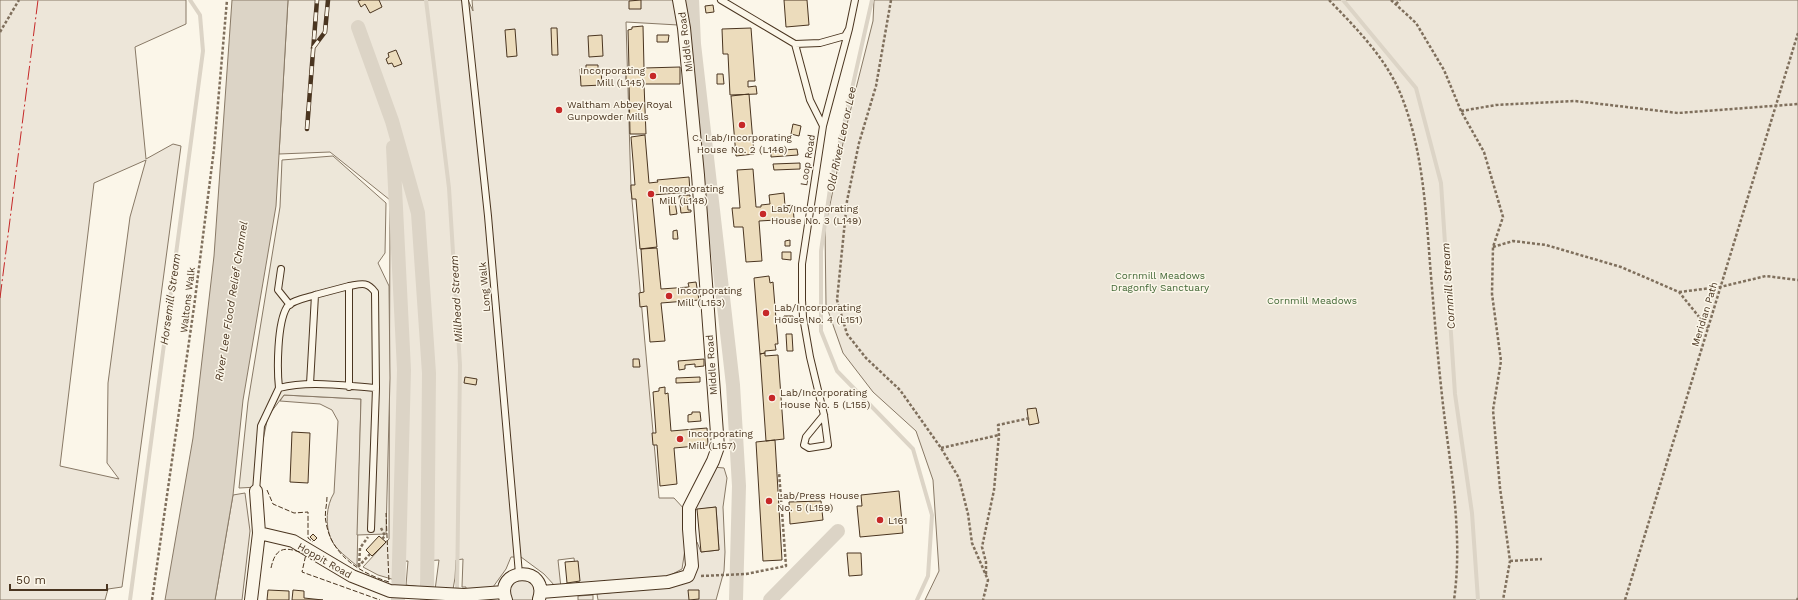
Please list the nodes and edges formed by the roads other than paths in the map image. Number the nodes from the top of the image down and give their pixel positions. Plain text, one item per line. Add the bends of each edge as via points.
1 (465, 0) edge
2 (679, 0) edge
3 (721, 0) edge
4 (854, 0) edge
5 (850, 29) junction
6 (795, 44) junction
7 (823, 126) junction
8 (281, 269) dead end
9 (349, 286) junction
10 (315, 295) junction
11 (290, 305) junction
12 (310, 384) junction
13 (348, 387) junction
14 (279, 388) junction
15 (376, 388) junction
16 (824, 415) junction
17 (256, 491) joint
18 (371, 531) road end
19 (259, 533) junction
20 (519, 574) junction
21 (505, 596) edge
22 (540, 596) edge
23 (251, 600) edge

1 - 20 lane, Long Walk via 488,216
2 - 22 street, Middle Road via 698,175 718,447 689,508 692,566 688,576 668,582
3 - 6 lane
4 - 5 lane
5 - 6 lane via 845,36 820,43
5 - 7 lane
6 - 7 lane, Loop Road via 810,100
7 - 16 lane, Loop Road via 802,264 802,300 810,357
8 - 11 lane via 278,290
9 - 10 lane
9 - 13 lane
9 - 15 lane via 364,284 371,286 376,292
10 - 11 lane
10 - 12 lane
11 - 14 lane via 283,318 280,336
12 - 13 lane
12 - 14 lane
13 - 15 lane
14 - 17 lane via 261,426
15 - 18 lane
16 - 16 lane, Loop Road via 828,445 809,448 804,445 806,437
17 - 19 street
19 - 21 street, Hoppit Road via 293,541 390,591
19 - 23 street
20 - 21 street via 507,581
20 - 22 street via 534,577 540,586

